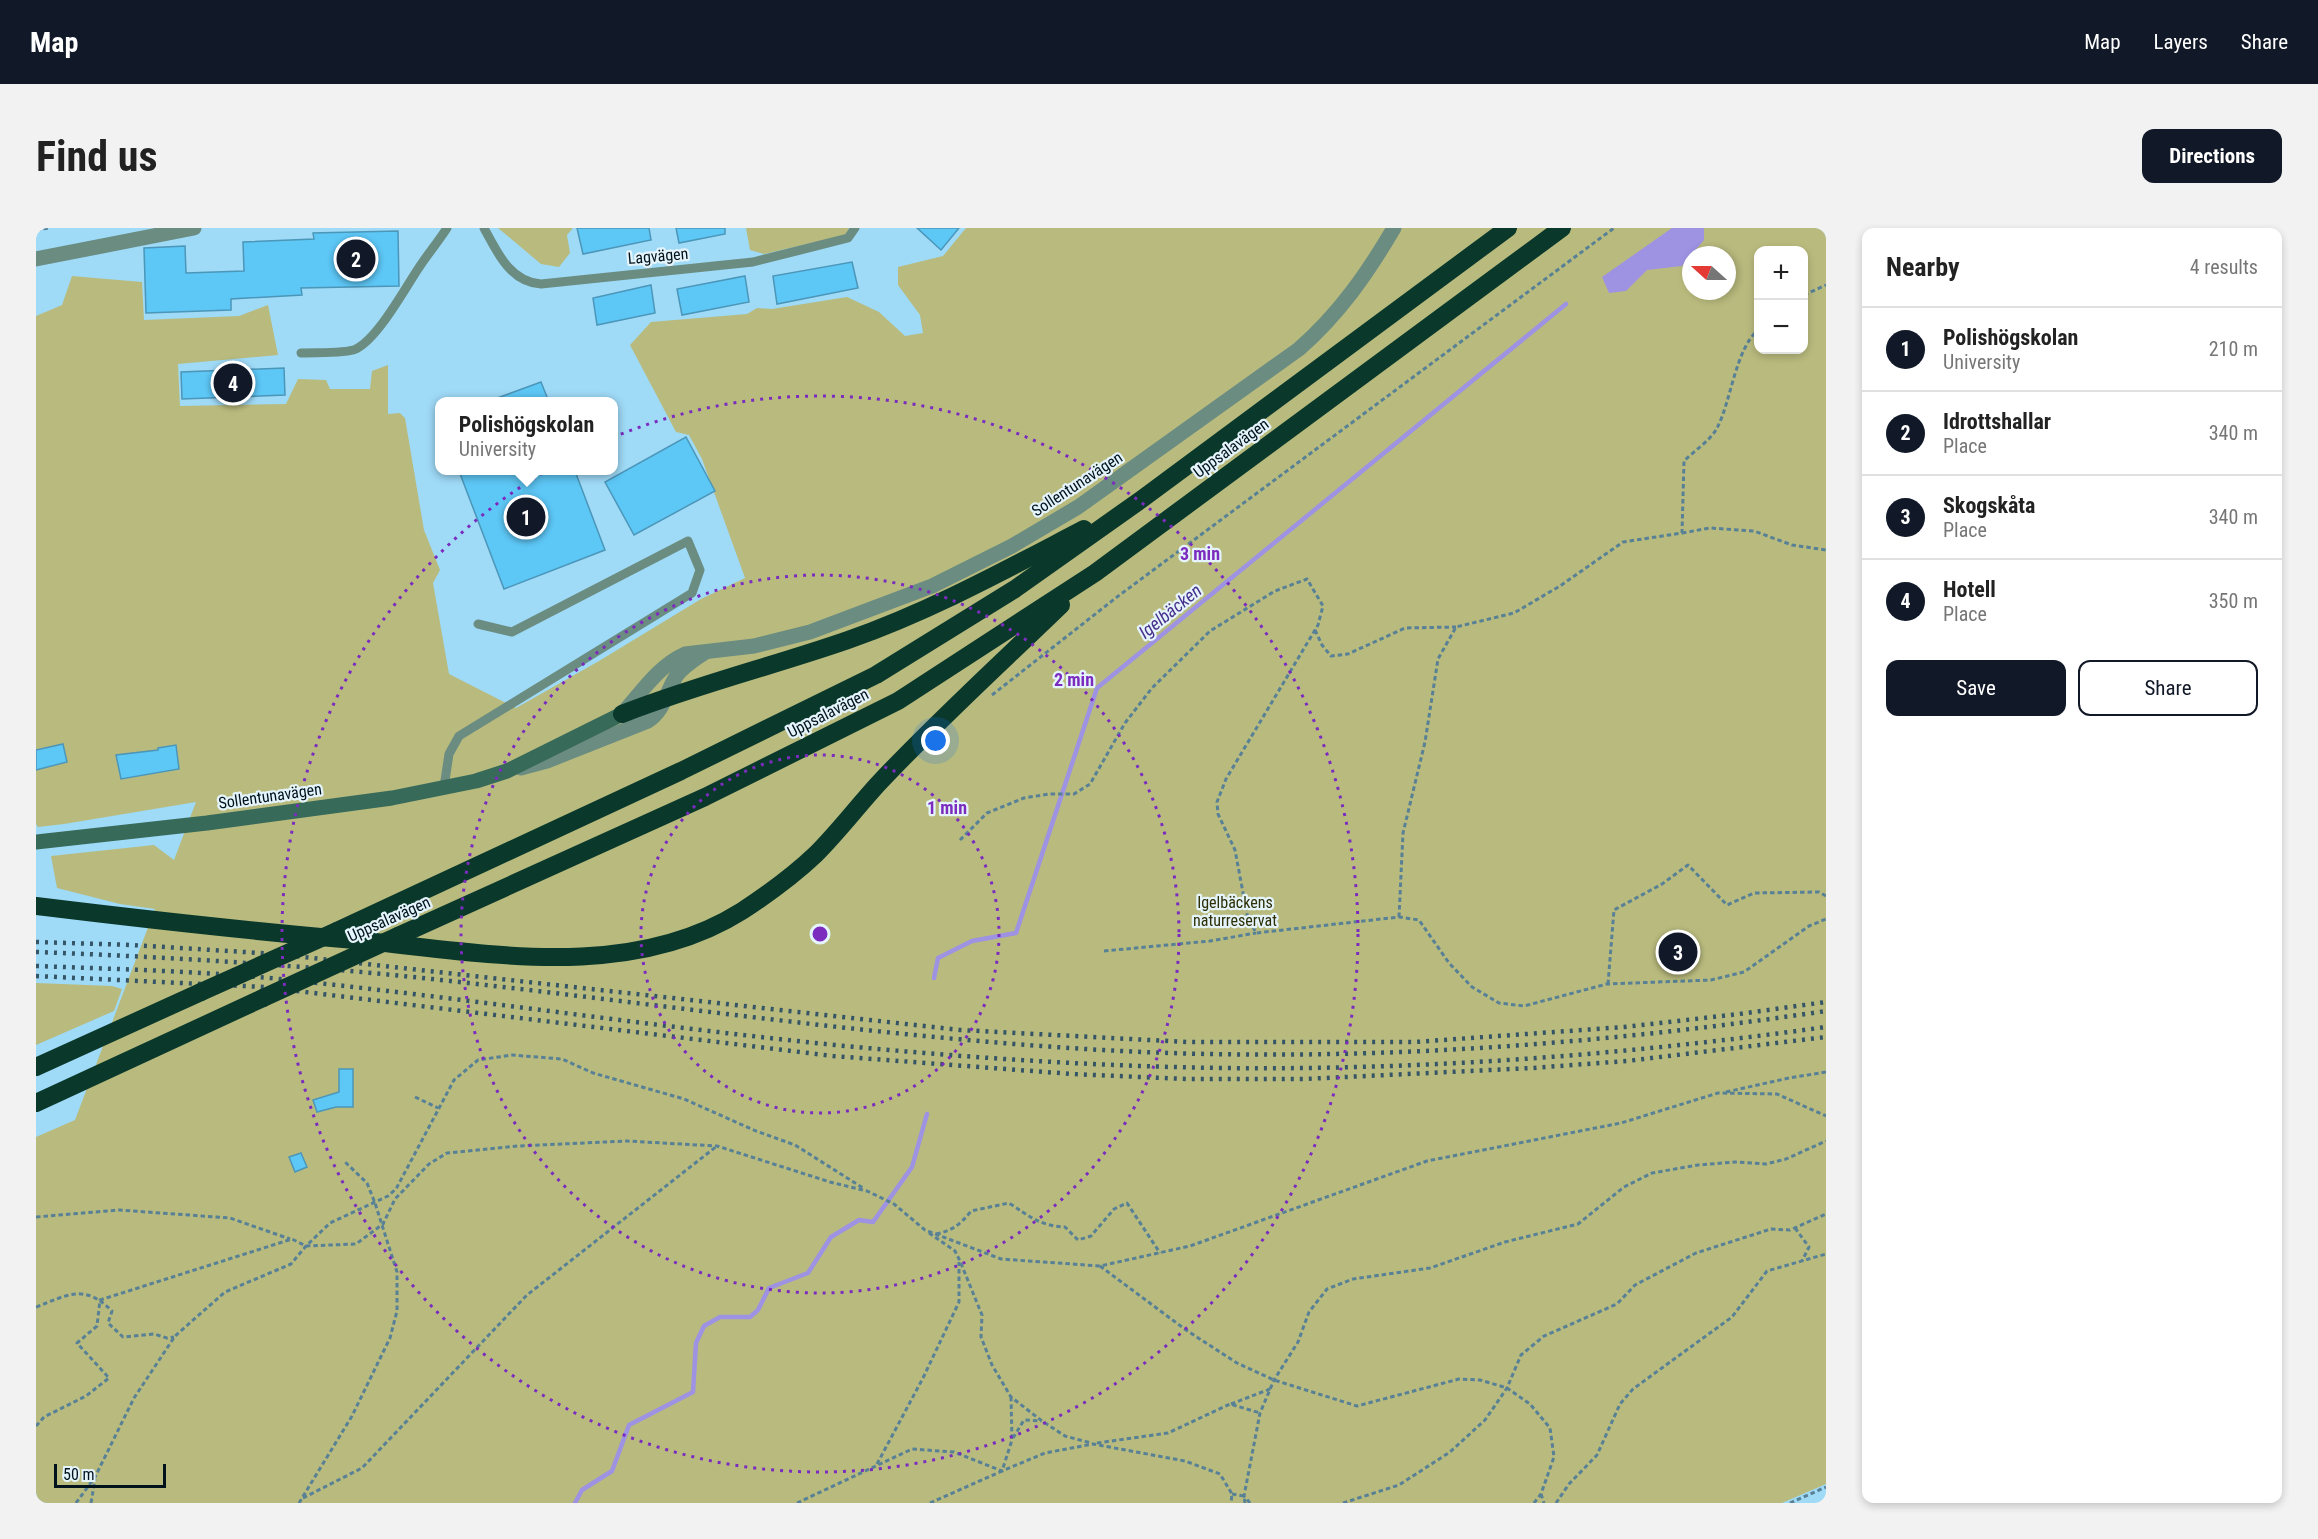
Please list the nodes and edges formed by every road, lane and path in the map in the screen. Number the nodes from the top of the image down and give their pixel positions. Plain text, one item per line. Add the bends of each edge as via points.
1 (49, 228) edge
2 (194, 228) edge
3 (447, 228) edge
4 (483, 228) edge
5 (855, 228) edge
6 (1394, 228) edge
7 (1508, 228) edge
8 (1562, 228) edge
9 (36, 230) edge
10 (36, 259) edge
11 (1826, 285) edge
12 (1808, 293) edge
13 (1754, 334) edge
14 (301, 353) dead end
15 (1142, 500) junction
16 (1682, 533) junction
17 (1826, 550) edge
18 (1095, 573) junction
19 (478, 624) dead end
20 (1456, 627) junction
21 (1315, 630) junction
22 (706, 652) junction
23 (667, 696) junction
24 (622, 714) junction
25 (507, 771) junction
26 (444, 787) junction
27 (960, 840) dead end
28 (36, 842) edge
29 (1826, 896) edge
30 (36, 906) edge
31 (1400, 917) junction
32 (1826, 919) edge
33 (1256, 933) junction
34 (1104, 951) dead end
35 (1608, 984) junction
36 (36, 1067) edge
37 (1826, 1072) edge
38 (1718, 1094) junction
39 (415, 1097) dead end
40 (36, 1103) edge
41 (438, 1108) junction
42 (1826, 1116) edge
43 (1826, 1140) edge
44 (717, 1146) junction
45 (345, 1162) dead end
46 (867, 1191) junction
47 (375, 1203) junction
48 (1826, 1214) edge
49 (36, 1217) edge
50 (382, 1224) junction
51 (1795, 1228) junction
52 (925, 1230) junction
53 (936, 1234) junction
54 (292, 1239) junction
55 (306, 1246) junction
56 (1160, 1253) junction
57 (1826, 1254) edge
58 (960, 1261) junction
59 (1802, 1262) junction
60 (1100, 1266) junction
61 (100, 1299) junction
62 (36, 1307) edge
63 (175, 1336) junction
64 (1274, 1380) junction
65 (1270, 1388) junction
66 (1507, 1388) junction
67 (1011, 1397) junction
68 (1230, 1404) junction
69 (1260, 1413) junction
70 (1041, 1421) junction
71 (36, 1426) edge
72 (1012, 1440) junction
73 (1093, 1444) junction
74 (876, 1467) junction
75 (1002, 1471) junction
76 (95, 1477) junction
77 (1826, 1487) edge
78 (1232, 1494) junction
79 (1541, 1494) junction
80 (1244, 1496) junction
81 (303, 1498) junction
82 (76, 1503) edge
83 (91, 1503) edge
84 (299, 1503) edge
85 (797, 1503) edge
86 (930, 1503) edge
87 (1231, 1503) edge
88 (1245, 1503) edge
89 (1250, 1503) edge
90 (1343, 1503) edge
91 (1534, 1503) edge
92 (1544, 1503) edge
93 (1556, 1503) edge
94 (1790, 1503) edge

1 - 9 path
2 - 10 street
3 - 14 lane via 372,336 354,350
4 - 5 lane, Lagvägen via 505,265 534,284 542,284 753,262 848,238
6 - 22 street, Sollentunavägen via 1358,286 1321,330 1078,507 932,586 873,609 810,632
7 - 15 highway, Uppsalavägen
8 - 18 highway, Uppsalavägen
11 - 12 path
13 - 16 path via 1733,377 1717,429 1684,461
15 - 23 highway via 962,593 894,623
15 - 36 highway, Uppsalavägen, bridge via 1015,590 876,675 681,771
16 - 17 path via 1710,528 1754,531 1792,545
16 - 20 path via 1623,542 1514,613
18 - 30 highway via 886,776 795,872 740,912 678,939 608,956 541,957 214,927
18 - 40 highway, Uppsalavägen, bridge via 898,700 705,797
19 - 26 lane via 512,632 688,541 700,570 692,593 459,736 449,754
20 - 21 path via 1405,628 1348,654 1331,656
20 - 31 path via 1438,659 1425,742 1403,833
21 - 27 path via 1323,606 1307,579 1275,591 1210,631 1152,688 1125,723 1090,784 1074,794 1024,798 987,813
21 - 33 path via 1226,779 1217,802 1218,814 1235,850 1247,914
22 - 23 street, Sollentunavägen via 683,668
22 - 24 street, Sollentunavägen via 685,654 664,666
23 - 24 highway
23 - 25 street, Sollentunavägen via 656,716 648,721 547,761
24 - 25 street, Sollentunavägen
25 - 26 street, Sollentunavägen
26 - 28 street, Sollentunavägen via 392,798 207,823
29 - 35 path via 1819,892 1754,893 1727,905 1688,865 1614,910
31 - 33 path
31 - 35 path via 1419,920 1449,963 1472,987 1499,1003 1524,1006
32 - 35 path via 1809,926 1744,972 1711,980
33 - 34 path
37 - 38 path
38 - 42 path via 1777,1094
38 - 56 path via 1621,1123 1426,1161 1190,1246
39 - 41 path
41 - 46 path via 454,1080 478,1060 512,1055 562,1059 593,1073 684,1099 795,1145
41 - 47 path via 396,1189
43 - 64 path via 1766,1164 1735,1162 1652,1173 1624,1187 1578,1224 1505,1242 1430,1268 1353,1279 1327,1289 1309,1312 1298,1342
44 - 46 path
44 - 50 path via 627,1141 447,1153 429,1164 394,1199
44 - 81 path via 527,1295 362,1468
45 - 47 path via 367,1183
46 - 52 path via 894,1204
47 - 50 path
47 - 55 path via 330,1223
48 - 51 path
49 - 54 path via 118,1210 230,1218
50 - 55 path via 356,1244
50 - 81 path via 397,1272 396,1311 390,1338 352,1416
51 - 59 path via 1809,1247
51 - 66 path via 1771,1229 1696,1253 1635,1285 1617,1304 1544,1336 1521,1356
52 - 53 path
52 - 58 path via 955,1251
53 - 56 path via 949,1232 971,1211 1009,1203 1036,1222 1065,1227 1077,1240 1091,1236 1114,1209 1127,1203
53 - 60 path via 1001,1259
54 - 55 path
54 - 61 path
55 - 63 path via 291,1264 225,1292
56 - 60 path
57 - 59 path
58 - 67 path via 982,1315 981,1337
58 - 74 path via 959,1302
59 - 93 path via 1767,1271 1732,1317 1633,1389 1620,1404 1597,1455
60 - 64 path via 1186,1330 1237,1363
61 - 62 path via 74,1293
61 - 63 path via 112,1311 108,1323 123,1337
61 - 71 path via 97,1326 76,1343 109,1378 86,1396 44,1417
63 - 76 path via 134,1398
64 - 65 path
64 - 66 path via 1357,1406 1459,1379
65 - 68 path
65 - 69 path
66 - 79 path via 1530,1404 1550,1428 1554,1457
66 - 90 path via 1485,1420 1450,1452 1399,1485
67 - 70 path
67 - 72 path
68 - 69 path
68 - 73 path via 1168,1433
69 - 80 path
70 - 72 path via 1024,1420
70 - 73 path via 1065,1436
72 - 75 path
73 - 75 path via 1045,1453
73 - 78 path via 1185,1461 1220,1474
74 - 75 path via 912,1449 954,1452
74 - 85 path
75 - 86 path
76 - 82 path
76 - 83 path
77 - 94 path
78 - 80 path
78 - 87 path
79 - 91 path
79 - 92 path
80 - 88 path
80 - 89 path
81 - 84 path

